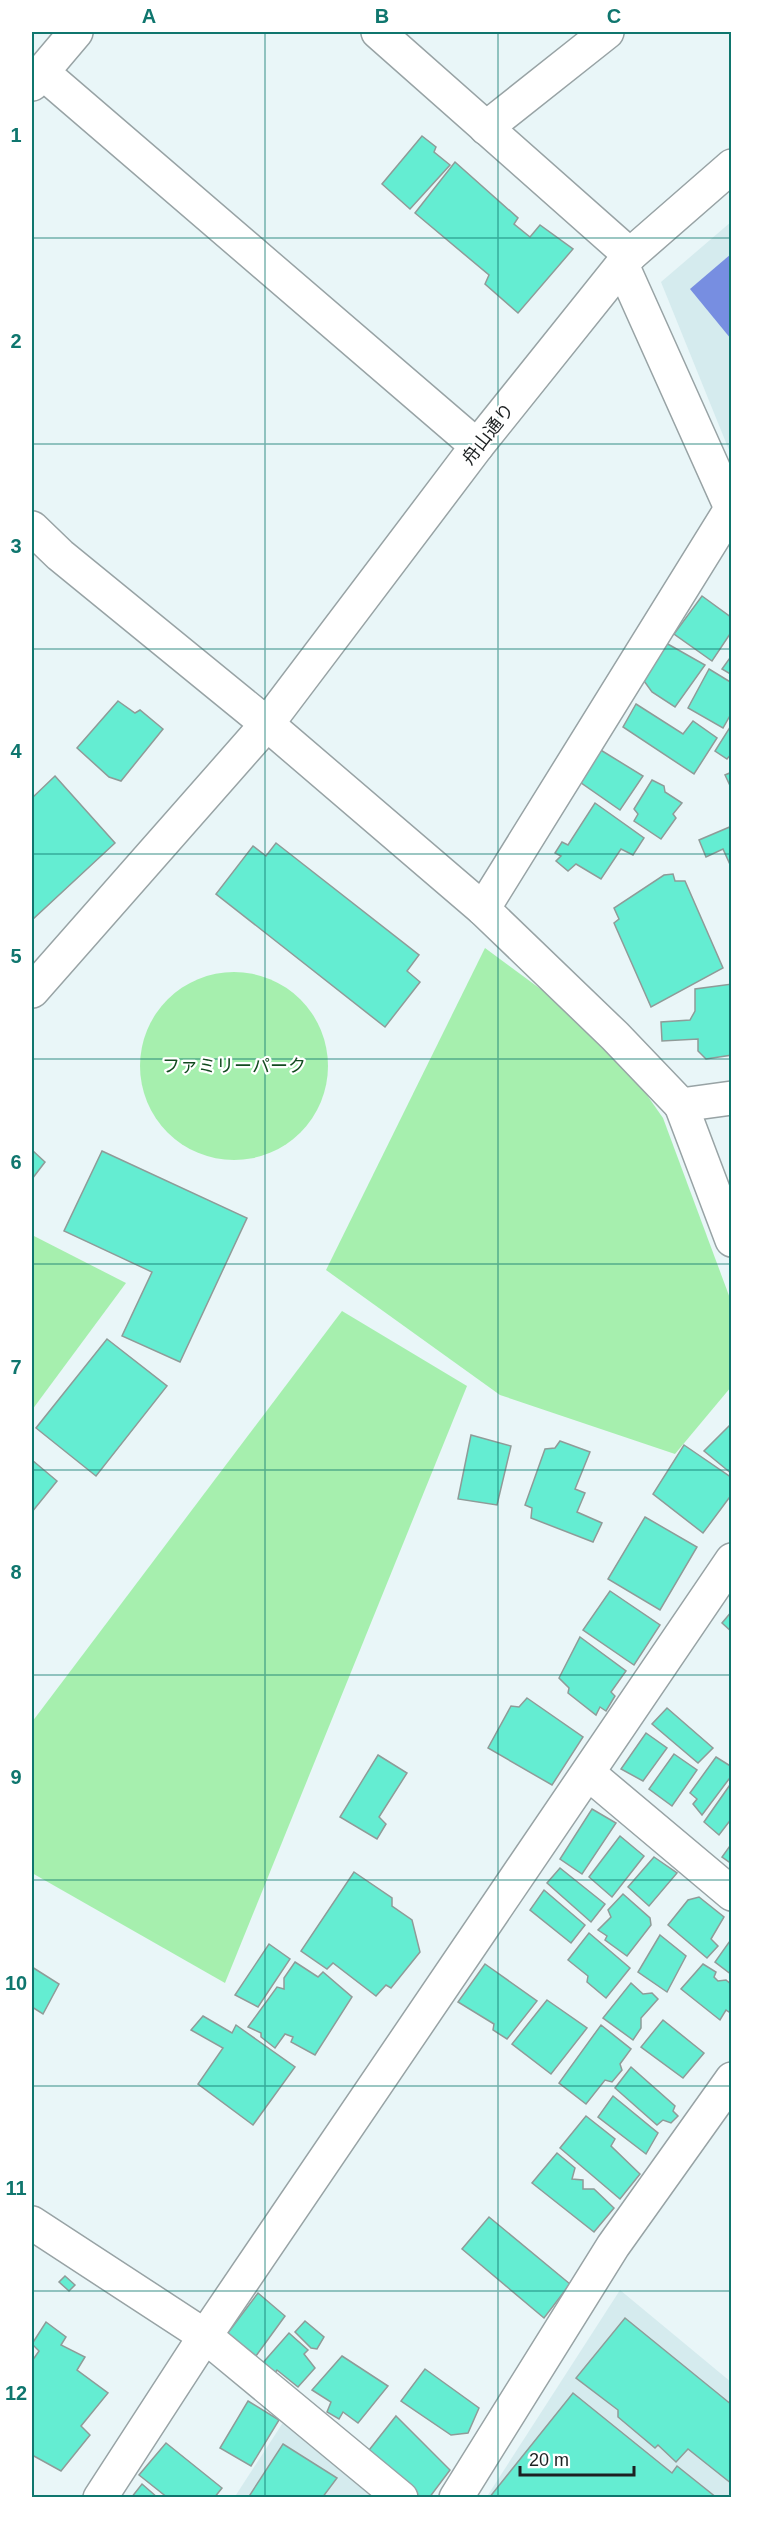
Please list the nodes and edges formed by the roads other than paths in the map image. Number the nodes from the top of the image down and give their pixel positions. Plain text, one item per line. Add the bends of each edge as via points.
1 (76, 32) edge
2 (378, 32) edge
3 (607, 32) edge
4 (37, 78) edge
5 (486, 128) junction
6 (732, 166) edge
7 (626, 261) junction
8 (477, 446) junction
9 (731, 509) edge
10 (32, 528) edge
11 (267, 724) junction
12 (483, 909) junction
13 (32, 991) edge
14 (732, 1098) edge
15 (681, 1105) junction
16 (732, 1240) edge
17 (732, 1560) edge
18 (588, 1773) junction
19 (732, 1894) edge
20 (732, 2079) edge
21 (32, 2223) edge
22 (206, 2336) junction
23 (100, 2498) edge
24 (401, 2498) edge
25 (456, 2498) edge

1 - 4 street
2 - 5 street
3 - 5 street
4 - 8 street
5 - 7 street
6 - 7 street, 舟山通り
7 - 8 street, 舟山通り
7 - 9 street
8 - 11 street, 舟山通り
9 - 12 street
10 - 11 street
11 - 12 street
11 - 13 street, 舟山通り
12 - 15 street via 615,1035
14 - 15 street
15 - 16 street
17 - 18 street
18 - 19 street
18 - 22 street
20 - 25 street via 613,2246
21 - 22 street
22 - 23 street
22 - 24 street

